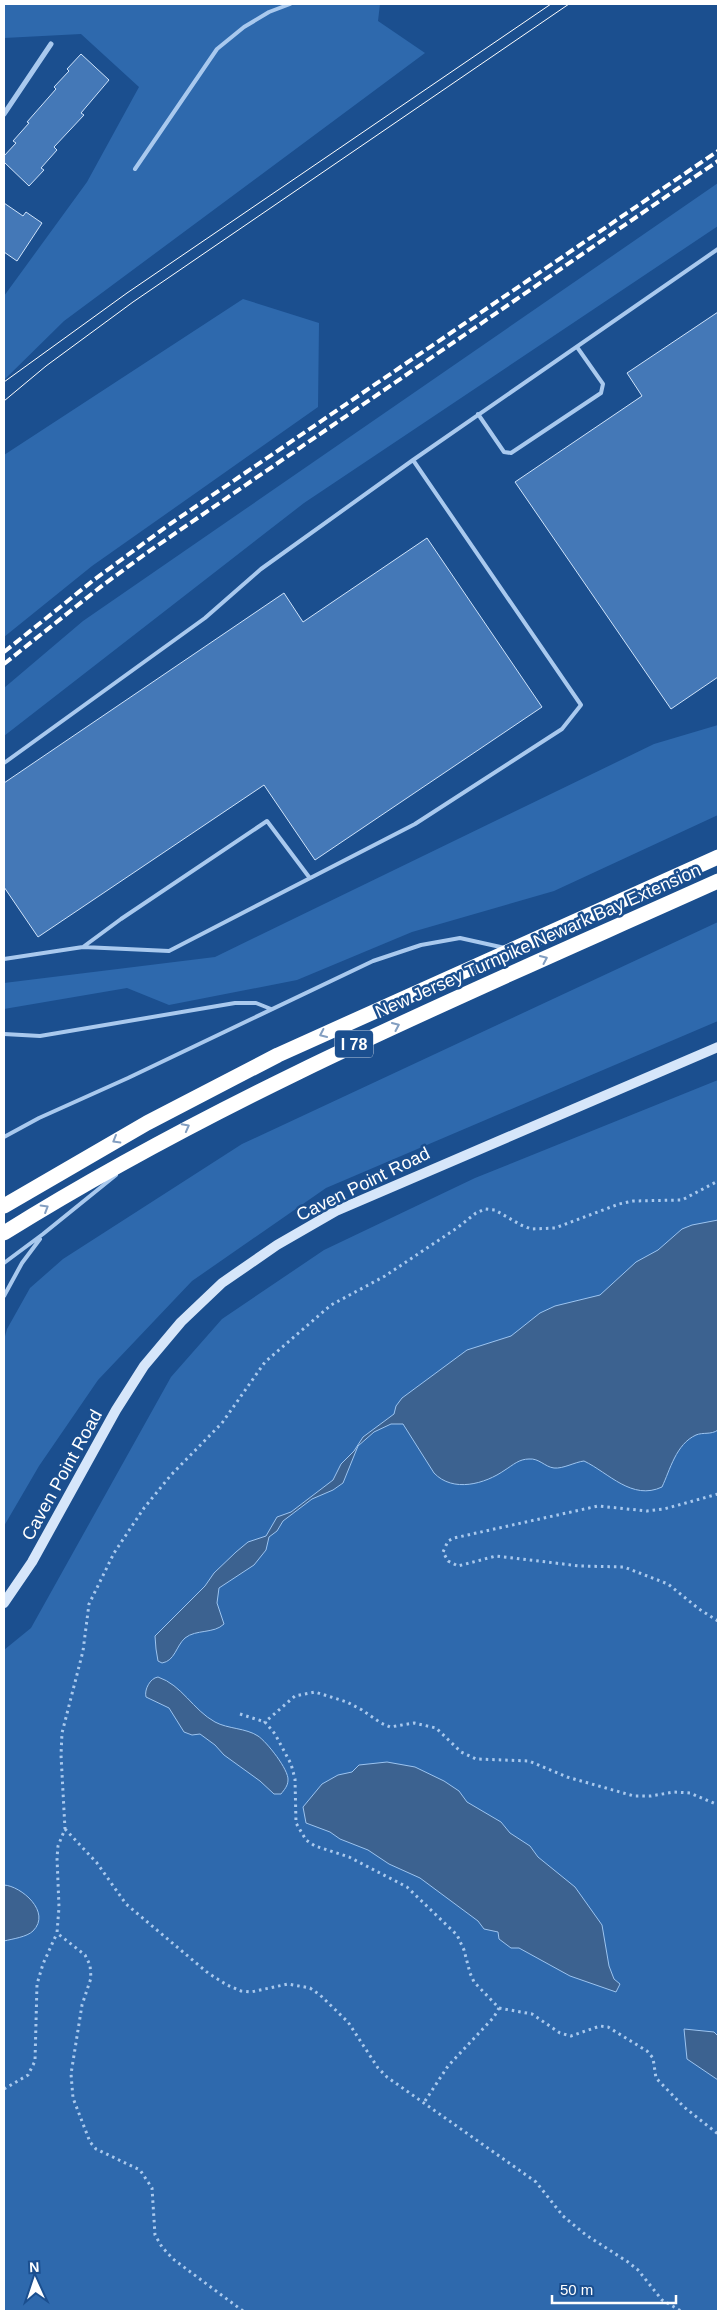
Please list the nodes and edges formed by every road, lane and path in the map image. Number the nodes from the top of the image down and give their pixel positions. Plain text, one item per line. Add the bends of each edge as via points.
1 (290, 4) edge
2 (51, 44) dead end
3 (4, 114) edge
4 (135, 169) dead end
5 (718, 249) edge
6 (577, 346) junction
7 (478, 414) junction
8 (413, 460) junction
9 (4, 763) edge
10 (718, 857) edge
11 (310, 877) junction
12 (718, 881) edge
13 (83, 947) junction
14 (512, 950) junction
15 (4, 959) edge
16 (271, 1009) junction
17 (4, 1034) edge
18 (718, 1047) edge
19 (4, 1137) edge
20 (151, 1146) junction
21 (718, 1181) edge
22 (4, 1206) edge
23 (4, 1233) edge
24 (43, 1234) junction
25 (4, 1263) edge
26 (4, 1296) edge
27 (718, 1494) edge
28 (4, 1603) edge
29 (718, 1621) edge
30 (240, 1714) dead end
31 (265, 1722) junction
32 (718, 1805) edge
33 (65, 1829) junction
34 (57, 1933) junction
35 (499, 2008) junction
36 (4, 2089) edge
37 (424, 2101) junction
38 (718, 2134) edge
39 (243, 2311) edge
40 (680, 2311) edge

1 - 4 lane via 268,12 217,49
2 - 3 street
5 - 6 lane
6 - 7 lane
6 - 7 lane via 603,384 601,393 511,453 504,452
7 - 8 lane
8 - 9 lane via 261,570 205,618
8 - 11 lane via 581,705 562,729 493,776 408,828
10 - 14 highway, New Jersey Turnpike Newark Bay Extension / I 78
11 - 13 lane via 169,951
11 - 13 lane via 267,821
20 -> 12 highway, New Jersey Turnpike Newark Bay Extension / I 78 via 317,1061
13 - 15 lane
14 - 16 lane via 460,938 421,945 373,961
14 -> 22 highway, New Jersey Turnpike Newark Bay Extension / I 78 via 228,1080 123,1136
16 - 17 lane via 256,1002 235,1002 40,1036
16 - 19 lane
18 - 28 street, Caven Point Road via 336,1211 277,1245 222,1283 181,1322 144,1366 32,1562
23 -> 20 highway, New Jersey Turnpike Newark Bay Extension / I 78
20 - 24 lane
21 - 33 path via 682,1200 626,1202 555,1228 532,1229 495,1210 485,1209 385,1276 331,1305 265,1362 222,1422 144,1508 114,1553 88,1604 81,1660 62,1733
24 - 25 lane
24 - 26 lane
27 - 29 path via 647,1511 598,1506 454,1538 448,1541 443,1552 448,1561 458,1566 496,1556 588,1567 624,1567 668,1584
30 - 31 path
31 - 32 path via 295,1696 315,1692 355,1706 390,1727 414,1723 436,1728 461,1752 476,1759 529,1761 567,1777 634,1796 690,1793
31 - 35 path via 276,1734 291,1764 295,1779 295,1815 300,1833 315,1846 349,1857 407,1887 457,1935 474,1982
33 - 34 path via 57,1858
33 - 37 path via 97,1863 126,1904 208,1973 241,1991 252,1992 288,1984 310,1988 348,2022 378,2068
34 - 36 path via 37,1984 35,2061 28,2075
34 - 39 path via 85,1955 90,1965 91,1978 82,2005 72,2074 73,2098 90,2142 96,2149 140,2170 152,2188 155,2235 162,2247 173,2259
35 - 37 path via 448,2066
35 - 38 path via 532,2014 560,2033 571,2036 600,2026 608,2027 647,2050 653,2058 656,2078 684,2107
37 - 40 path via 536,2182 563,2216 638,2270 662,2300

